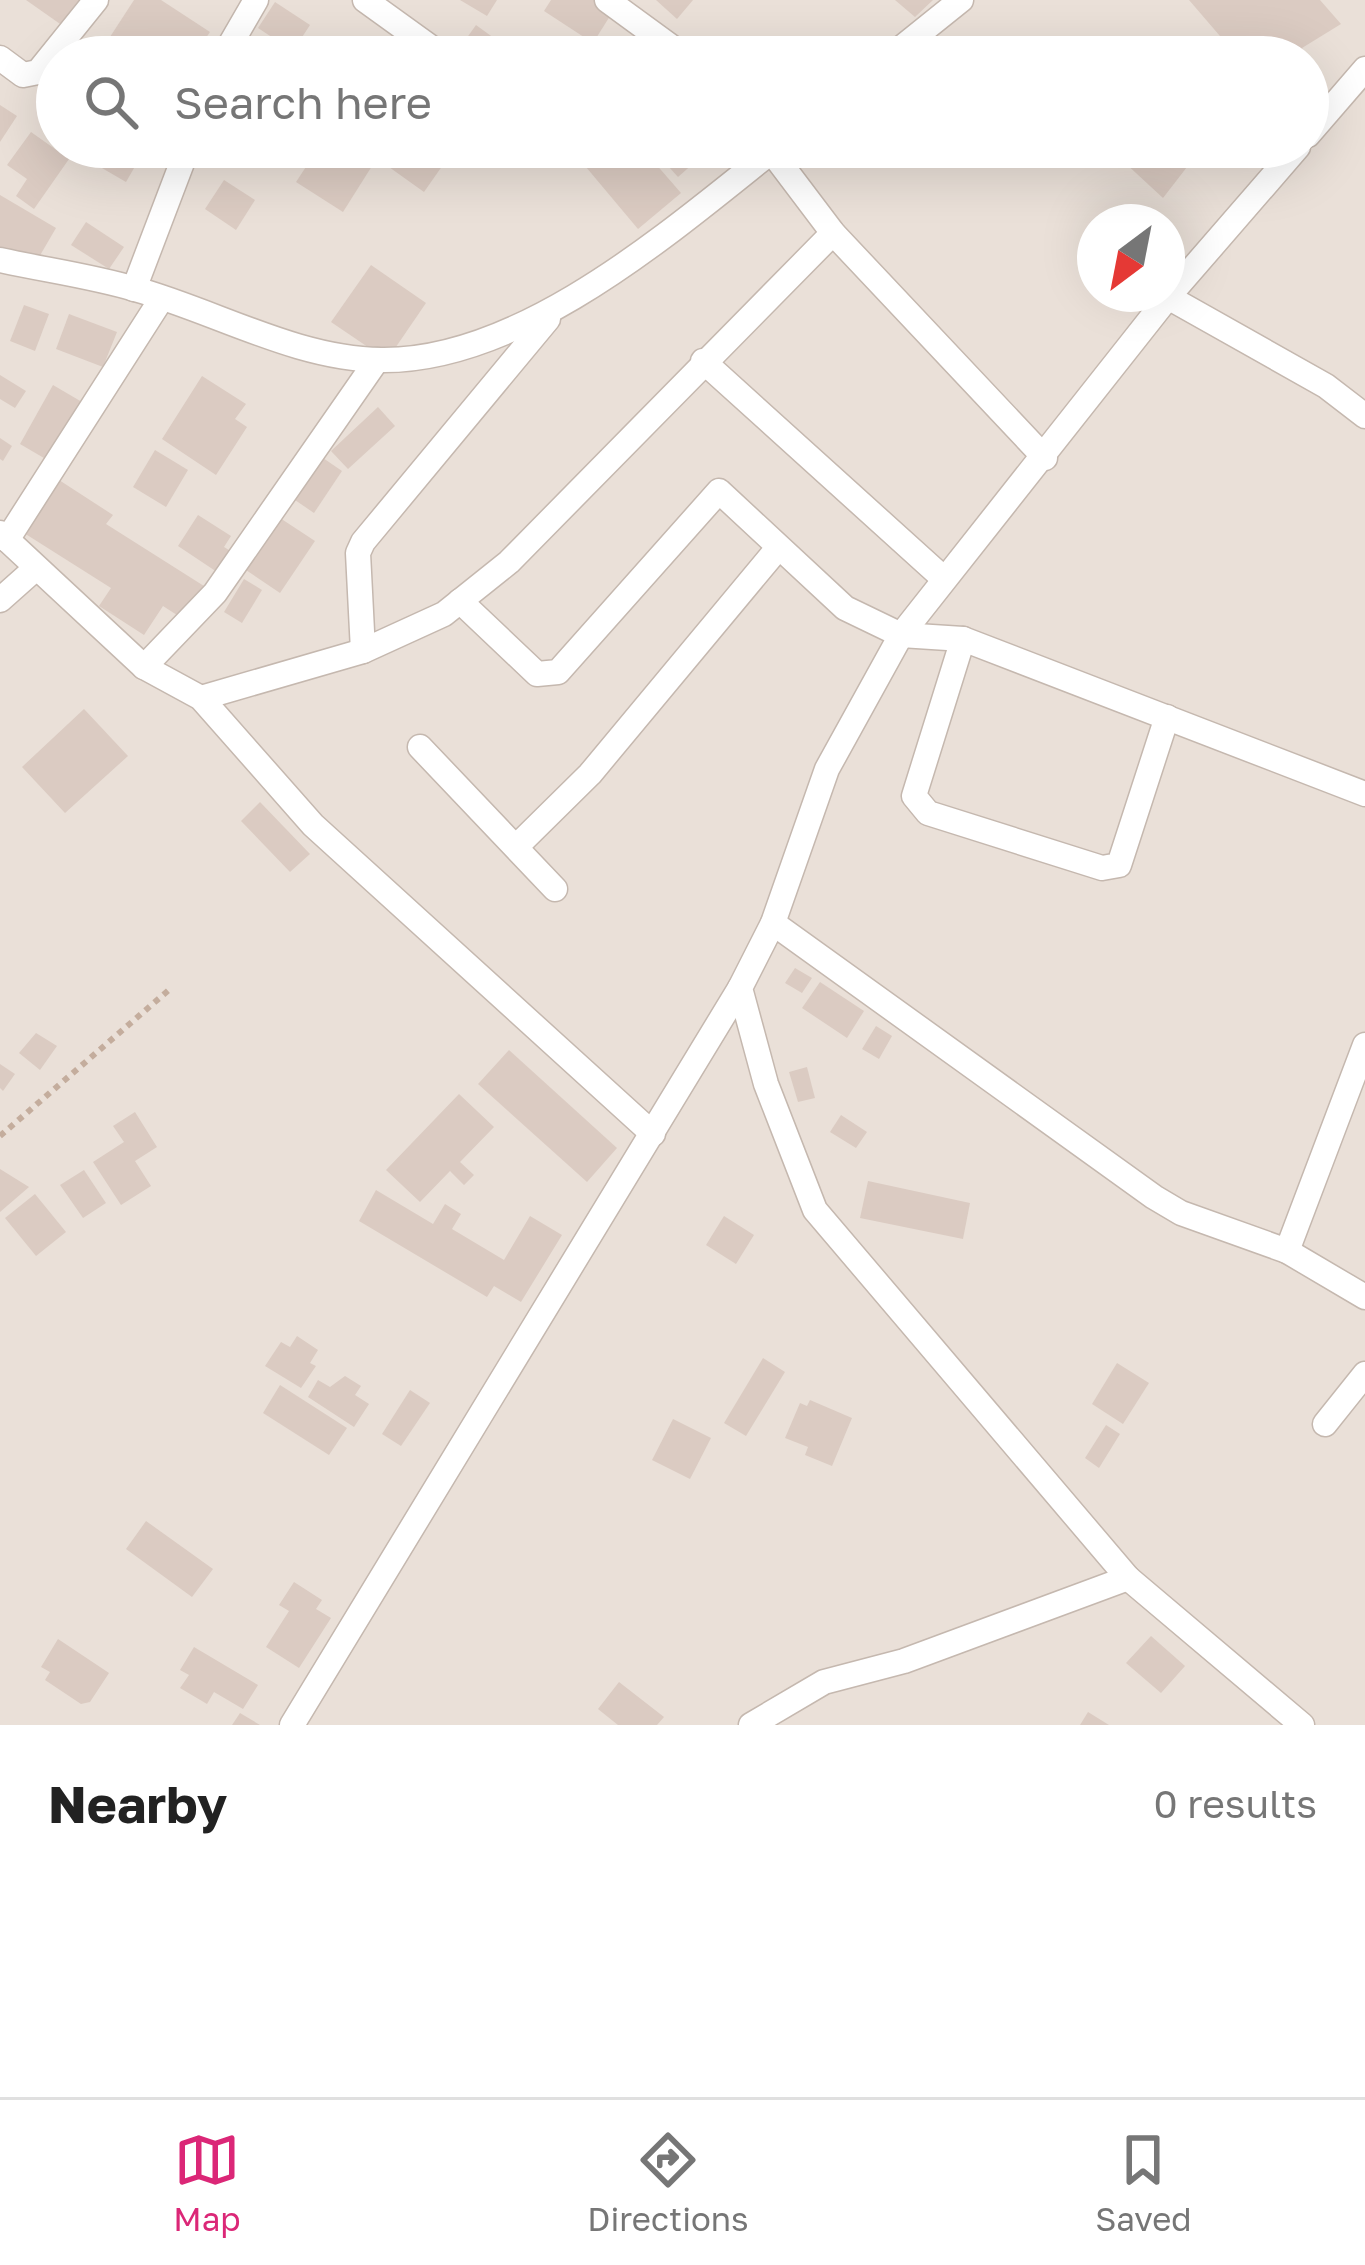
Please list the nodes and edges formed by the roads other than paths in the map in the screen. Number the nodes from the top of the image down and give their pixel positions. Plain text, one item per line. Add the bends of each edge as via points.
1 (96, 0) edge
2 (256, 0) edge
3 (365, 0) edge
4 (607, 0) edge
5 (962, 0) edge
6 (67, 36) edge
7 (235, 36) edge
8 (415, 36) edge
9 (657, 36) edge
10 (917, 36) edge
11 (0, 58) edge
12 (1365, 69) edge
13 (36, 72) edge
14 (1329, 111) edge
15 (180, 168) edge
16 (747, 168) edge
17 (786, 168) edge
18 (1280, 168) edge
19 (833, 232) junction
20 (0, 260) edge
21 (1185, 277) edge
22 (134, 289) junction
23 (162, 298) junction
24 (1185, 307) edge
25 (1157, 312) edge
26 (552, 314) junction
27 (377, 360) junction
28 (704, 362) junction
29 (1365, 416) edge
30 (1046, 458) junction
31 (4, 537) edge
32 (778, 548) junction
33 (36, 568) junction
34 (943, 578) junction
35 (0, 600) edge
36 (460, 601) junction
37 (902, 635) junction
38 (964, 639) junction
39 (363, 651) junction
40 (144, 667) junction
41 (201, 698) junction
42 (1167, 717) junction
43 (420, 747) dead end
44 (1365, 794) edge
45 (516, 848) junction
46 (555, 889) dead end
47 (773, 923) junction
48 (740, 988) junction
49 (1365, 1045) edge
50 (653, 1134) junction
51 (1287, 1251) junction
52 (1365, 1297) edge
53 (1365, 1374) edge
54 (1325, 1424) dead end
55 (1128, 1578) junction
56 (292, 1725) edge
57 (751, 1725) edge
58 (1302, 1725) edge

1 - 6 street
2 - 7 street
3 - 8 street
4 - 9 street
5 - 10 street
11 - 13 street via 23,75
12 - 14 street
15 - 22 street
16 - 26 street
17 - 19 street
18 - 21 street
19 - 28 street
19 - 30 street
20 - 22 street
22 - 23 street
23 - 27 street via 315,350
23 - 31 street
24 - 29 street
25 - 30 street
26 - 27 street via 483,344
26 - 39 street via 363,542
27 - 40 street via 215,593
28 - 34 street
28 - 36 street via 509,562
30 - 34 street
31 - 33 street
32 - 36 street via 719,491 547,676
32 - 37 street via 845,608
32 - 45 street via 590,774
33 - 35 street
33 - 40 street
34 - 37 street
36 - 39 street
37 - 38 street
37 - 47 street via 827,769
38 - 42 street
38 - 42 street via 914,796 928,813 1102,868 1119,865
39 - 41 street
40 - 41 street
41 - 50 street via 313,825
42 - 44 street
43 - 45 street
45 - 46 street
47 - 48 street
47 - 51 street via 1154,1197
48 - 50 street
48 - 55 street via 766,1084 815,1210
49 - 51 street
50 - 56 street
51 - 52 street
53 - 54 street
55 - 57 street via 904,1661 824,1682
55 - 58 street

